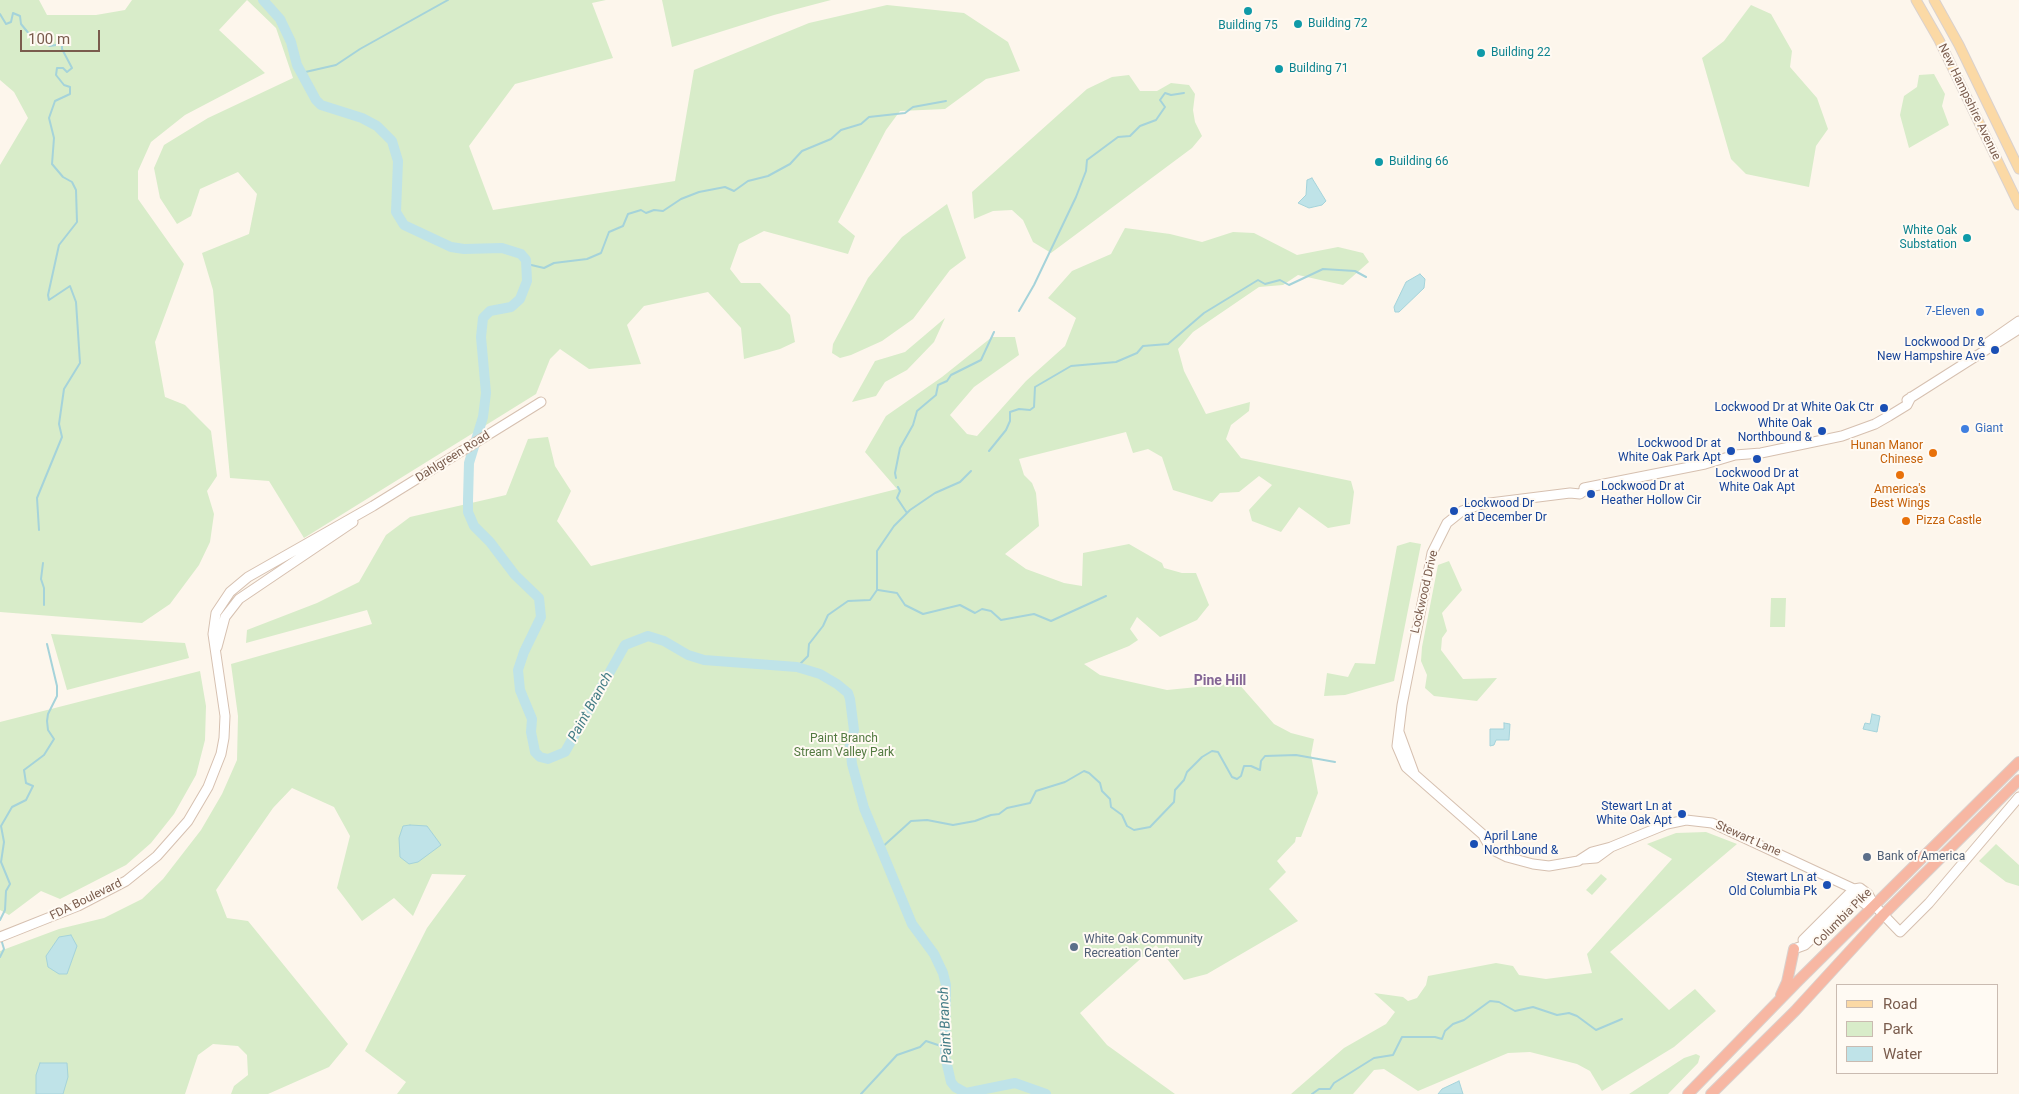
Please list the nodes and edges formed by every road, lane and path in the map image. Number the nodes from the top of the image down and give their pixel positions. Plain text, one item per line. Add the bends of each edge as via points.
1 (1916, 0) edge
2 (1934, 0) edge
3 (2019, 169) edge
4 (2019, 205) edge
5 (2019, 321) edge
6 (2019, 329) edge
7 (1970, 358) junction
8 (541, 402) dead end
9 (373, 506) junction
10 (291, 551) joint
11 (298, 559) joint
12 (216, 657) junction
13 (1399, 732) joint
14 (2019, 762) edge
15 (2019, 780) edge
16 (2019, 797) edge
17 (1856, 891) junction
18 (1874, 905) junction
19 (1884, 914) junction
20 (0, 936) edge
21 (1794, 954) junction
22 (1798, 981) junction
23 (1810, 995) junction
24 (1778, 1003) junction
25 (1688, 1094) edge
26 (1710, 1094) edge

1 - 4 main road, New Hampshire Avenue via 1939,40
2 - 3 main road, New Hampshire Avenue
5 - 7 street, Lockwood Drive
6 - 7 street, Lockwood Drive
7 - 13 street, Lockwood Drive via 1867,426 1842,436 1746,454 1736,461 1723,460 1589,487 1580,494 1482,504 1462,511 1447,522 1432,553
8 - 9 street, Dahlgreen Road
9 - 10 street, Dahlgreen Road
9 - 11 street, Dahlgreen Road
10 - 12 street, FDA Boulevard via 248,577 224,598 213,624
11 - 12 street, FDA Boulevard via 232,606 222,626
12 - 20 street, FDA Boulevard via 226,727 221,754 208,787 188,821 157,856 126,881 78,906
13 - 17 street, Stewart Lane via 1397,746 1402,762 1484,837 1491,849 1501,853 1549,866 1596,858 1611,847 1667,824 1701,820 1751,839
14 - 18 highway, Columbia Pike
15 - 19 highway
16 - 19 street, Stewart Lane via 1929,903 1900,932
17 - 18 street, Stewart Lane via 1872,898
17 - 21 street
18 - 19 street, Stewart Lane
18 - 22 highway, Columbia Pike
19 - 23 highway
21 - 22 highway
21 - 24 highway
22 - 23 highway
22 - 24 highway, Columbia Pike
23 - 26 highway
24 - 25 highway, Columbia Pike

